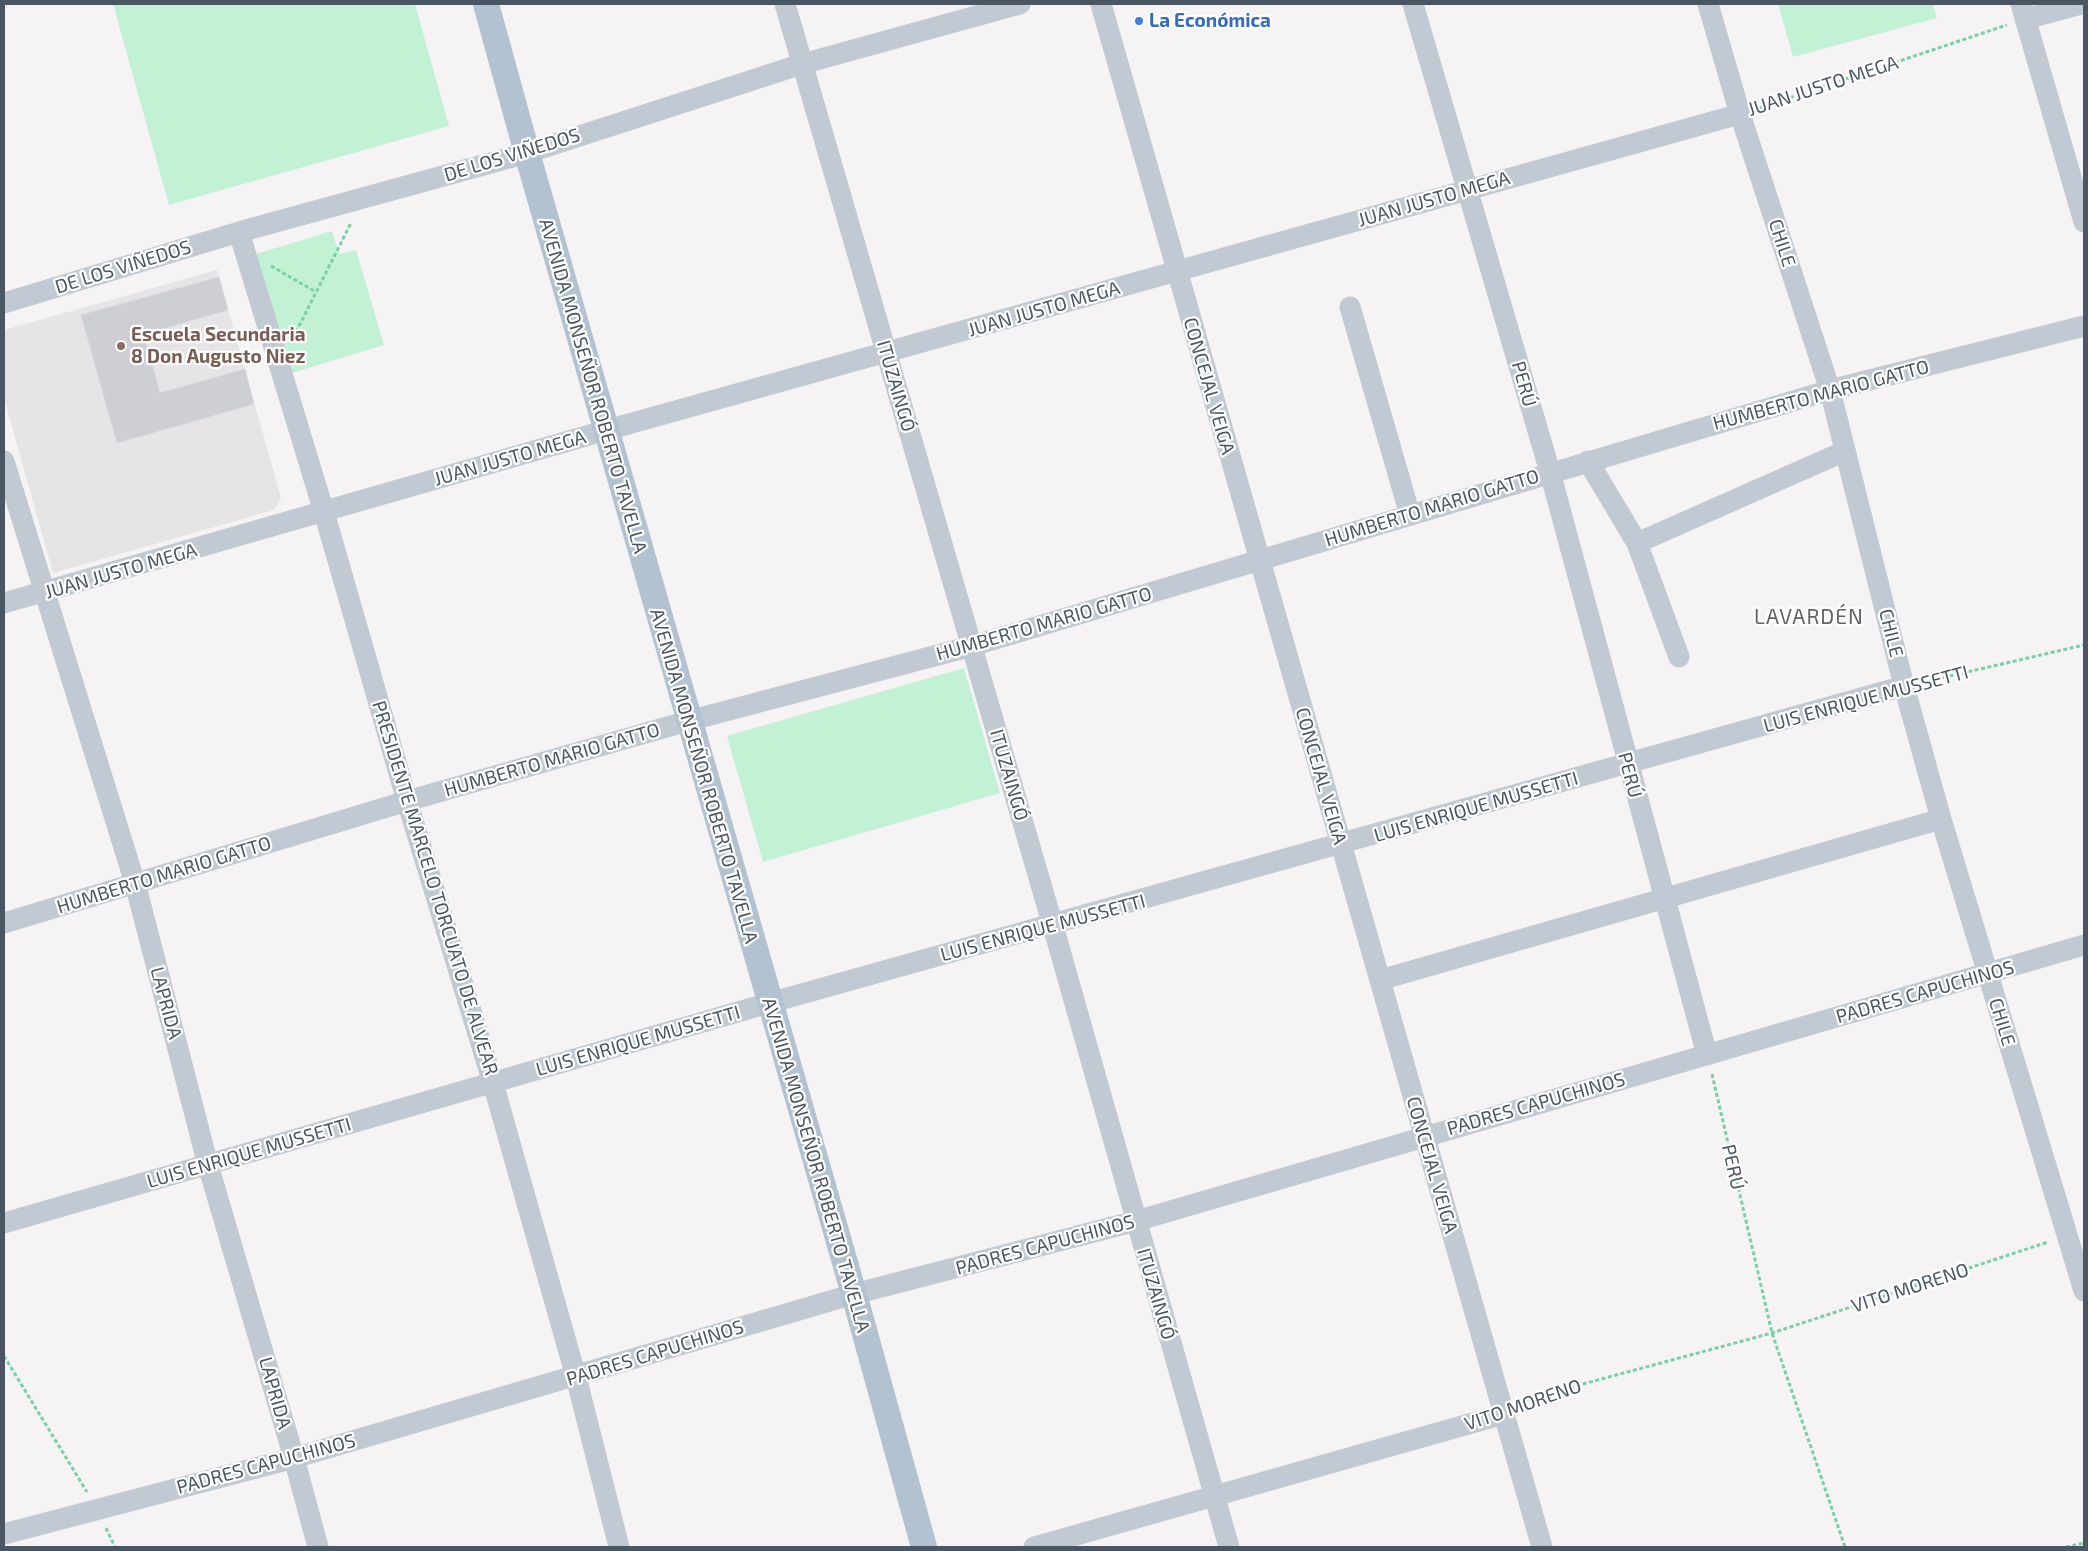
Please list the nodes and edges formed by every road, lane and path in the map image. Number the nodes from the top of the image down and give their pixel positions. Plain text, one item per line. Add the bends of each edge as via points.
1 (486, 4) edge
2 (785, 4) edge
3 (1020, 4) edge
4 (1101, 4) edge
5 (1413, 4) edge
6 (1708, 4) edge
7 (2081, 4) edge
8 (2023, 12) edge
9 (802, 64) junction
10 (1740, 114) junction
11 (526, 153) junction
12 (1468, 190) junction
13 (363, 198) junction
14 (2084, 222) edge
15 (241, 241) junction
16 (1177, 272) junction
17 (316, 292) junction
18 (4, 303) edge
19 (1350, 307) dead end
20 (2084, 326) edge
21 (886, 353) junction
22 (279, 365) junction
23 (1830, 390) junction
24 (607, 430) junction
25 (1845, 450) junction
26 (4, 461) edge
27 (1588, 461) junction
28 (1550, 472) junction
29 (324, 512) junction
30 (1410, 515) junction
31 (1638, 543) junction
32 (1259, 561) junction
33 (45, 592) junction
34 (4, 604) edge
35 (2084, 645) edge
36 (972, 646) junction
37 (1679, 657) dead end
38 (1904, 686) junction
39 (688, 721) junction
40 (1627, 765) junction
41 (407, 801) junction
42 (1941, 819) junction
43 (1341, 845) junction
44 (135, 883) junction
45 (1664, 898) junction
46 (4, 923) edge
47 (1052, 926) junction
48 (2084, 945) edge
49 (1987, 974) junction
50 (1380, 980) junction
51 (769, 1003) junction
52 (1707, 1055) junction
53 (493, 1083) junction
54 (1424, 1137) junction
55 (208, 1165) junction
56 (4, 1222) edge
57 (1136, 1222) junction
58 (2068, 1236) junction
59 (2084, 1291) edge
60 (854, 1294) junction
61 (1772, 1333) junction
62 (4, 1356) edge
63 (576, 1377) junction
64 (1504, 1414) junction
65 (294, 1458) junction
66 (1214, 1495) junction
67 (97, 1508) junction
68 (4, 1534) edge
69 (2084, 1543) edge
70 (115, 1547) edge
71 (318, 1547) edge
72 (619, 1547) edge
73 (924, 1547) edge
74 (1034, 1547) edge
75 (1229, 1547) edge
76 (1542, 1547) edge
77 (1845, 1547) edge
78 (2066, 1547) edge

1 - 11 main road, AVENIDA MONSEÑOR ROBERTO TAVELLA
2 - 9 street, ITUZAINGÓ
3 - 9 street, DE LOS VIÑEDOS
4 - 16 street, CONCEJAL VEIGA
5 - 12 street, PERÚ
6 - 10 street, CHILE
7 - 8 street
8 - 10 path, JUAN JUSTO MEGA
8 - 14 street
9 - 11 street, DE LOS VIÑEDOS
9 - 21 street, ITUZAINGÓ
10 - 12 street, JUAN JUSTO MEGA
10 - 23 street, CHILE
11 - 13 street, DE LOS VIÑEDOS
11 - 24 main road, AVENIDA MONSEÑOR ROBERTO TAVELLA
12 - 16 street, JUAN JUSTO MEGA
12 - 28 street, PERÚ
13 - 15 street, DE LOS VIÑEDOS
13 - 17 path
15 - 17 path
15 - 18 street, DE LOS VIÑEDOS
15 - 22 street, PRESIDENTE MARCELO TORCUATO DE ALVEAR
16 - 21 street, JUAN JUSTO MEGA
16 - 32 street, CONCEJAL VEIGA
17 - 22 path
19 - 30 street
20 - 23 street, HUMBERTO MARIO GATTO
21 - 24 street, JUAN JUSTO MEGA
21 - 36 street, ITUZAINGÓ
22 - 29 street, PRESIDENTE MARCELO TORCUATO DE ALVEAR
23 - 25 street, CHILE
23 - 27 street, HUMBERTO MARIO GATTO
24 - 29 street, JUAN JUSTO MEGA
24 - 39 main road, AVENIDA MONSEÑOR ROBERTO TAVELLA
25 - 31 street
25 - 38 street, CHILE
26 - 33 street, LAPRIDA
27 - 28 street, HUMBERTO MARIO GATTO
27 - 31 street
28 - 30 street, HUMBERTO MARIO GATTO
28 - 40 street, PERÚ
29 - 33 street, JUAN JUSTO MEGA
29 - 41 street, PRESIDENTE MARCELO TORCUATO DE ALVEAR
30 - 32 street, HUMBERTO MARIO GATTO
31 - 37 street
32 - 36 street, HUMBERTO MARIO GATTO
32 - 43 street, CONCEJAL VEIGA
33 - 34 street, JUAN JUSTO MEGA
33 - 44 street, LAPRIDA
35 - 38 path, LUIS ENRIQUE MUSSETTI
36 - 39 street, HUMBERTO MARIO GATTO
36 - 47 street, ITUZAINGÓ
38 - 40 street, LUIS ENRIQUE MUSSETTI
38 - 42 street, CHILE
39 - 41 street, HUMBERTO MARIO GATTO
39 - 51 main road, AVENIDA MONSEÑOR ROBERTO TAVELLA
40 - 43 street, LUIS ENRIQUE MUSSETTI
40 - 45 street, PERÚ
41 - 44 street, HUMBERTO MARIO GATTO
41 - 53 street, PRESIDENTE MARCELO TORCUATO DE ALVEAR
42 - 45 street
42 - 49 street, CHILE
43 - 47 street, LUIS ENRIQUE MUSSETTI
43 - 50 street, CONCEJAL VEIGA
44 - 46 street, HUMBERTO MARIO GATTO
44 - 55 street, LAPRIDA
45 - 50 street
45 - 52 street, PERÚ
47 - 51 street, LUIS ENRIQUE MUSSETTI
47 - 57 street, ITUZAINGÓ
48 - 49 street, PADRES CAPUCHINOS
49 - 52 street, PADRES CAPUCHINOS
49 - 58 street, CHILE
50 - 54 street, CONCEJAL VEIGA
51 - 53 street, LUIS ENRIQUE MUSSETTI
51 - 60 main road, AVENIDA MONSEÑOR ROBERTO TAVELLA
52 - 54 street, PADRES CAPUCHINOS
52 - 61 path, PERÚ
53 - 55 street, LUIS ENRIQUE MUSSETTI
53 - 63 street, PRESIDENTE MARCELO TORCUATO DE ALVEAR
54 - 57 street, PADRES CAPUCHINOS
54 - 64 street, CONCEJAL VEIGA
55 - 56 street, LUIS ENRIQUE MUSSETTI
55 - 65 street, LAPRIDA
57 - 60 street, PADRES CAPUCHINOS
57 - 66 street, ITUZAINGÓ
58 - 59 street, CHILE
58 - 61 path, VITO MORENO
60 - 63 street, PADRES CAPUCHINOS
60 - 73 main road, AVENIDA MONSEÑOR ROBERTO TAVELLA
61 - 64 path, VITO MORENO via 1520,1401
61 - 77 path, PERÚ
62 - 67 path
63 - 65 street, PADRES CAPUCHINOS
63 - 72 street, PRESIDENTE MARCELO TORCUATO DE ALVEAR
64 - 66 street, VITO MORENO
64 - 76 street, CONCEJAL VEIGA
65 - 67 street, PADRES CAPUCHINOS
65 - 71 street, LAPRIDA
66 - 74 street, VITO MORENO
66 - 75 street, ITUZAINGÓ
67 - 68 street, PADRES CAPUCHINOS
67 - 70 path
69 - 78 path

